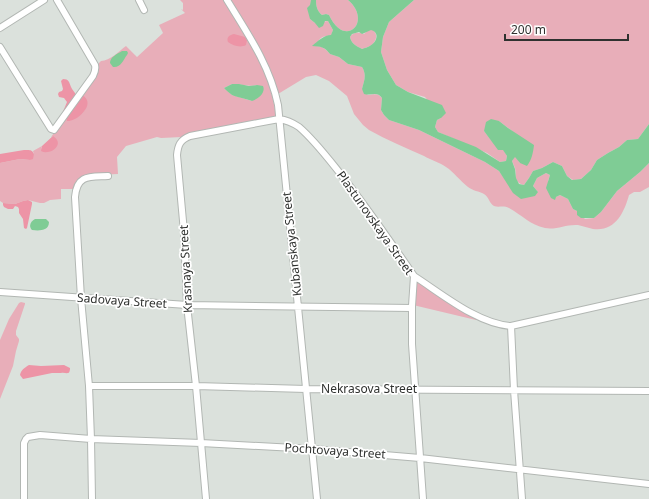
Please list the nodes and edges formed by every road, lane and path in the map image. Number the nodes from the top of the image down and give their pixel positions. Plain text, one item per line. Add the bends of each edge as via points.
1 (44, 0) edge
2 (57, 0) edge
3 (139, 0) edge
4 (227, 0) edge
5 (144, 10) dead end
6 (0, 28) edge
7 (0, 47) edge
8 (280, 119) junction
9 (108, 176) dead end
10 (414, 276) junction
11 (0, 292) edge
12 (649, 296) edge
13 (81, 298) junction
14 (187, 305) junction
15 (298, 307) junction
16 (412, 308) junction
17 (511, 326) junction
18 (89, 386) junction
19 (196, 386) junction
20 (306, 389) junction
21 (415, 389) junction
22 (514, 390) junction
23 (649, 391) edge
24 (91, 439) junction
25 (201, 443) junction
26 (313, 449) junction
27 (420, 458) junction
28 (520, 468) junction
29 (649, 484) edge
30 (24, 499) edge
31 (92, 499) edge
32 (206, 499) edge
33 (317, 499) edge
34 (423, 499) edge
35 (522, 499) edge

1 - 6 street
2 - 7 street via 95,65 95,73 54,130
3 - 5 street
4 - 8 street, Kubanskaya Street via 268,72
8 - 10 street, Plastunovskaya Street via 296,125 315,143 350,186
8 - 14 street, Krasnaya Street via 190,136 179,144 177,155
8 - 15 street, Kubanskaya Street
9 - 13 street via 83,179 77,188 75,202
10 - 16 street, Plastunovskaya Street
10 - 17 street via 480,317 500,325
11 - 13 street, Sadovaya Street
12 - 17 street
13 - 14 street, Sadovaya Street
13 - 18 street
14 - 15 street, Sadovaya Street
14 - 19 street, Krasnaya Street
15 - 16 street, Sadovaya Street
15 - 20 street, Kubanskaya Street
16 - 21 street, Plastunovskaya Street
17 - 22 street
18 - 19 street, Nekrasova Street
18 - 24 street
19 - 20 street, Nekrasova Street
19 - 25 street, Krasnaya Street
20 - 21 street, Nekrasova Street
20 - 26 street, Kubanskaya Street
21 - 22 street, Nekrasova Street
21 - 27 street, Plastunovskaya Street
22 - 23 street, Nekrasova Street
22 - 28 street
24 - 25 street, Pochtovaya Street
24 - 30 street, Pochtovaya Street via 27,437 24,442
24 - 31 street
25 - 26 street, Pochtovaya Street
25 - 32 street, Krasnaya Street
26 - 27 street, Pochtovaya Street
26 - 33 street, Kubanskaya Street
27 - 28 street, Pochtovaya Street
27 - 34 street, Plastunovskaya Street
28 - 29 street, Pochtovaya Street
28 - 35 street

